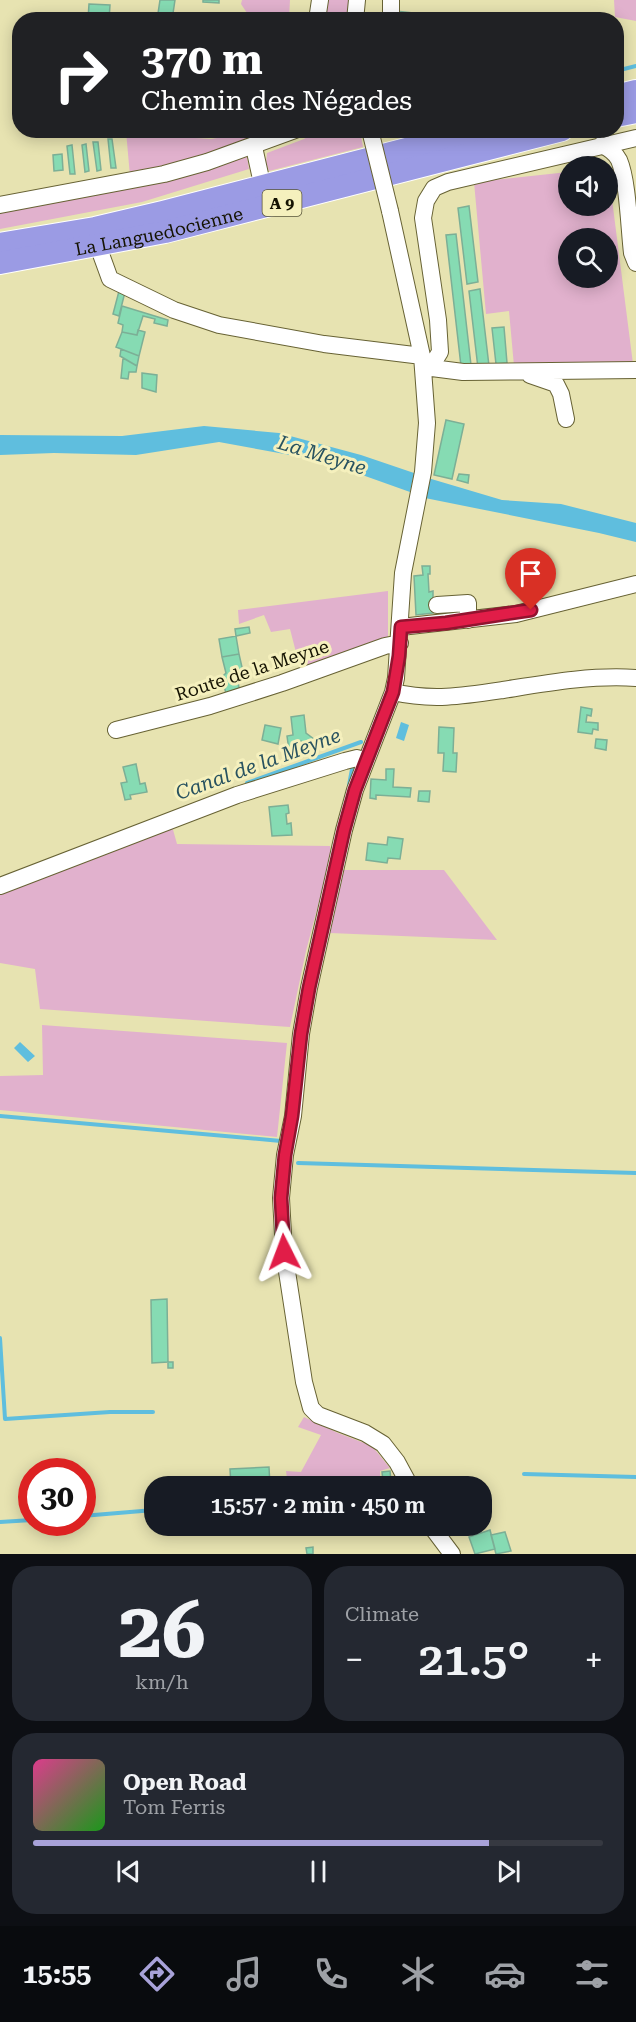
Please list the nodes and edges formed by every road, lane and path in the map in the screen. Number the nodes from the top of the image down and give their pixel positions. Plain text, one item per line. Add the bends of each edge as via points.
1 (276, 138) edge
2 (372, 138) edge
3 (450, 138) edge
4 (531, 138) edge
5 (636, 138) edge
6 (601, 145) junction
7 (254, 147) junction
8 (263, 188) junction
9 (0, 205) edge
10 (0, 244) edge
11 (98, 246) junction
12 (0, 263) edge
13 (636, 263) edge
14 (423, 362) junction
15 (636, 370) edge
16 (521, 371) junction
17 (566, 419) dead end
18 (636, 584) edge
19 (437, 605) dead end
20 (468, 620) junction
21 (400, 635) junction
22 (636, 678) edge
23 (393, 692) junction
24 (116, 730) dead end
25 (366, 761) junction
26 (0, 886) edge
27 (405, 1476) edge
28 (438, 1536) edge
29 (452, 1554) edge

1 - 7 street
2 - 14 street, bridge
3 - 8 highway, La Languedocienne / A 9
4 - 11 highway, La Languedocienne / A 9 via 256,210
5 - 6 street
6 - 13 street via 618,158
6 - 14 street via 434,188 426,201 423,218 440,352 435,360
7 - 8 street
7 - 9 street via 164,174
8 - 10 highway, La Languedocienne / A 9 via 95,228
11 - 12 highway, La Languedocienne / A 9
11 - 14 street via 110,279 174,310 219,325
14 - 16 street via 463,372
14 - 21 street via 427,423 423,472 403,573
15 - 16 street
16 - 17 street via 556,384
18 - 20 street, Route de la Meyne via 534,610
19 - 20 street via 468,603
20 - 21 street, Route de la Meyne
21 - 23 street
21 - 24 street, Route de la Meyne via 385,646 282,683
22 - 23 street via 590,677 439,698
23 - 25 street
25 - 26 street via 345,760 237,795
25 - 27 street via 344,830 305,1011 281,1198 284,1252 311,1408 383,1444
28 - 29 street

